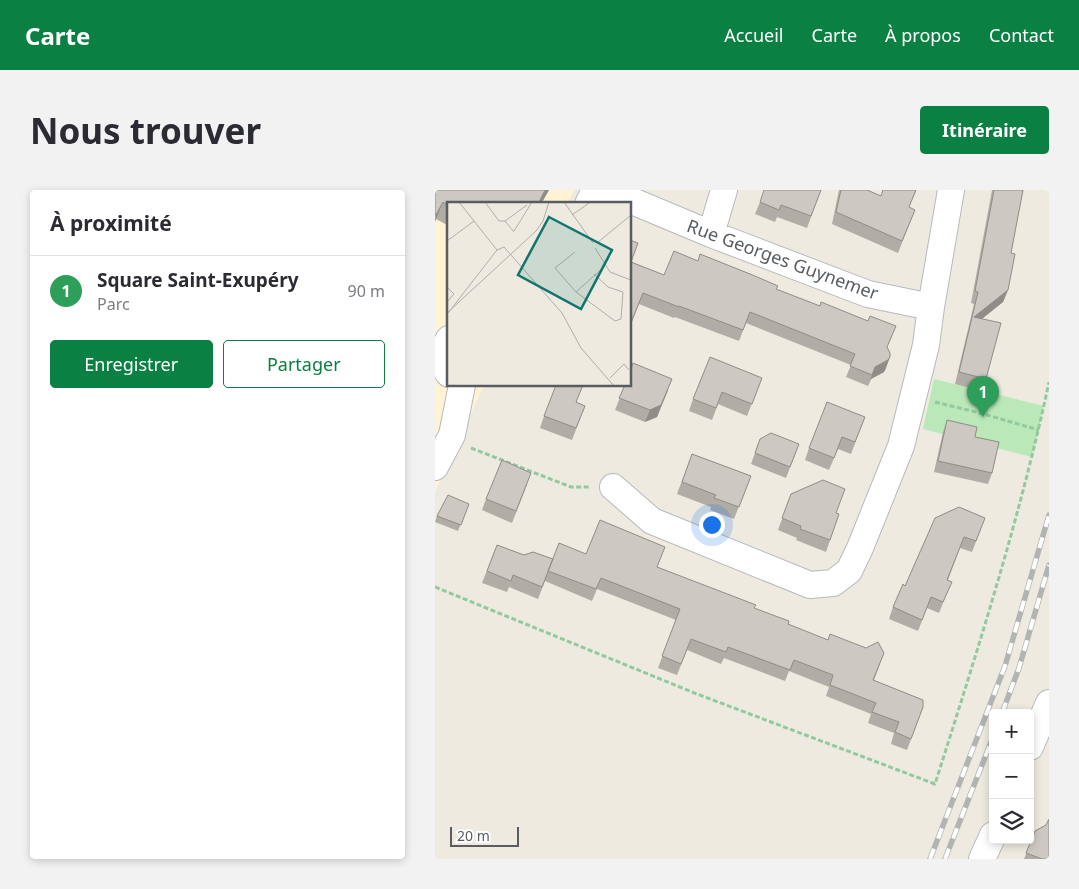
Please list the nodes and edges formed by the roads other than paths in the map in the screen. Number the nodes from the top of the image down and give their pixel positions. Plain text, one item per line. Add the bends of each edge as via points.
1 (595, 190) edge
2 (606, 190) edge
3 (724, 190) edge
4 (951, 190) edge
5 (589, 202) edge
6 (711, 234) junction
7 (931, 307) junction
8 (462, 386) edge
9 (435, 467) edge
10 (613, 487) road end
11 (1049, 703) edge
12 (1034, 738) edge
13 (989, 844) edge
14 (982, 859) edge

1 - 5 street
2 - 6 street, Rue Georges Guynemer
3 - 6 street
4 - 7 street
6 - 7 street, Rue Georges Guynemer via 868,294
7 - 10 street via 926,345 901,446 849,571 833,583 810,585 652,522
8 - 9 street via 452,435
11 - 12 street
13 - 14 street

